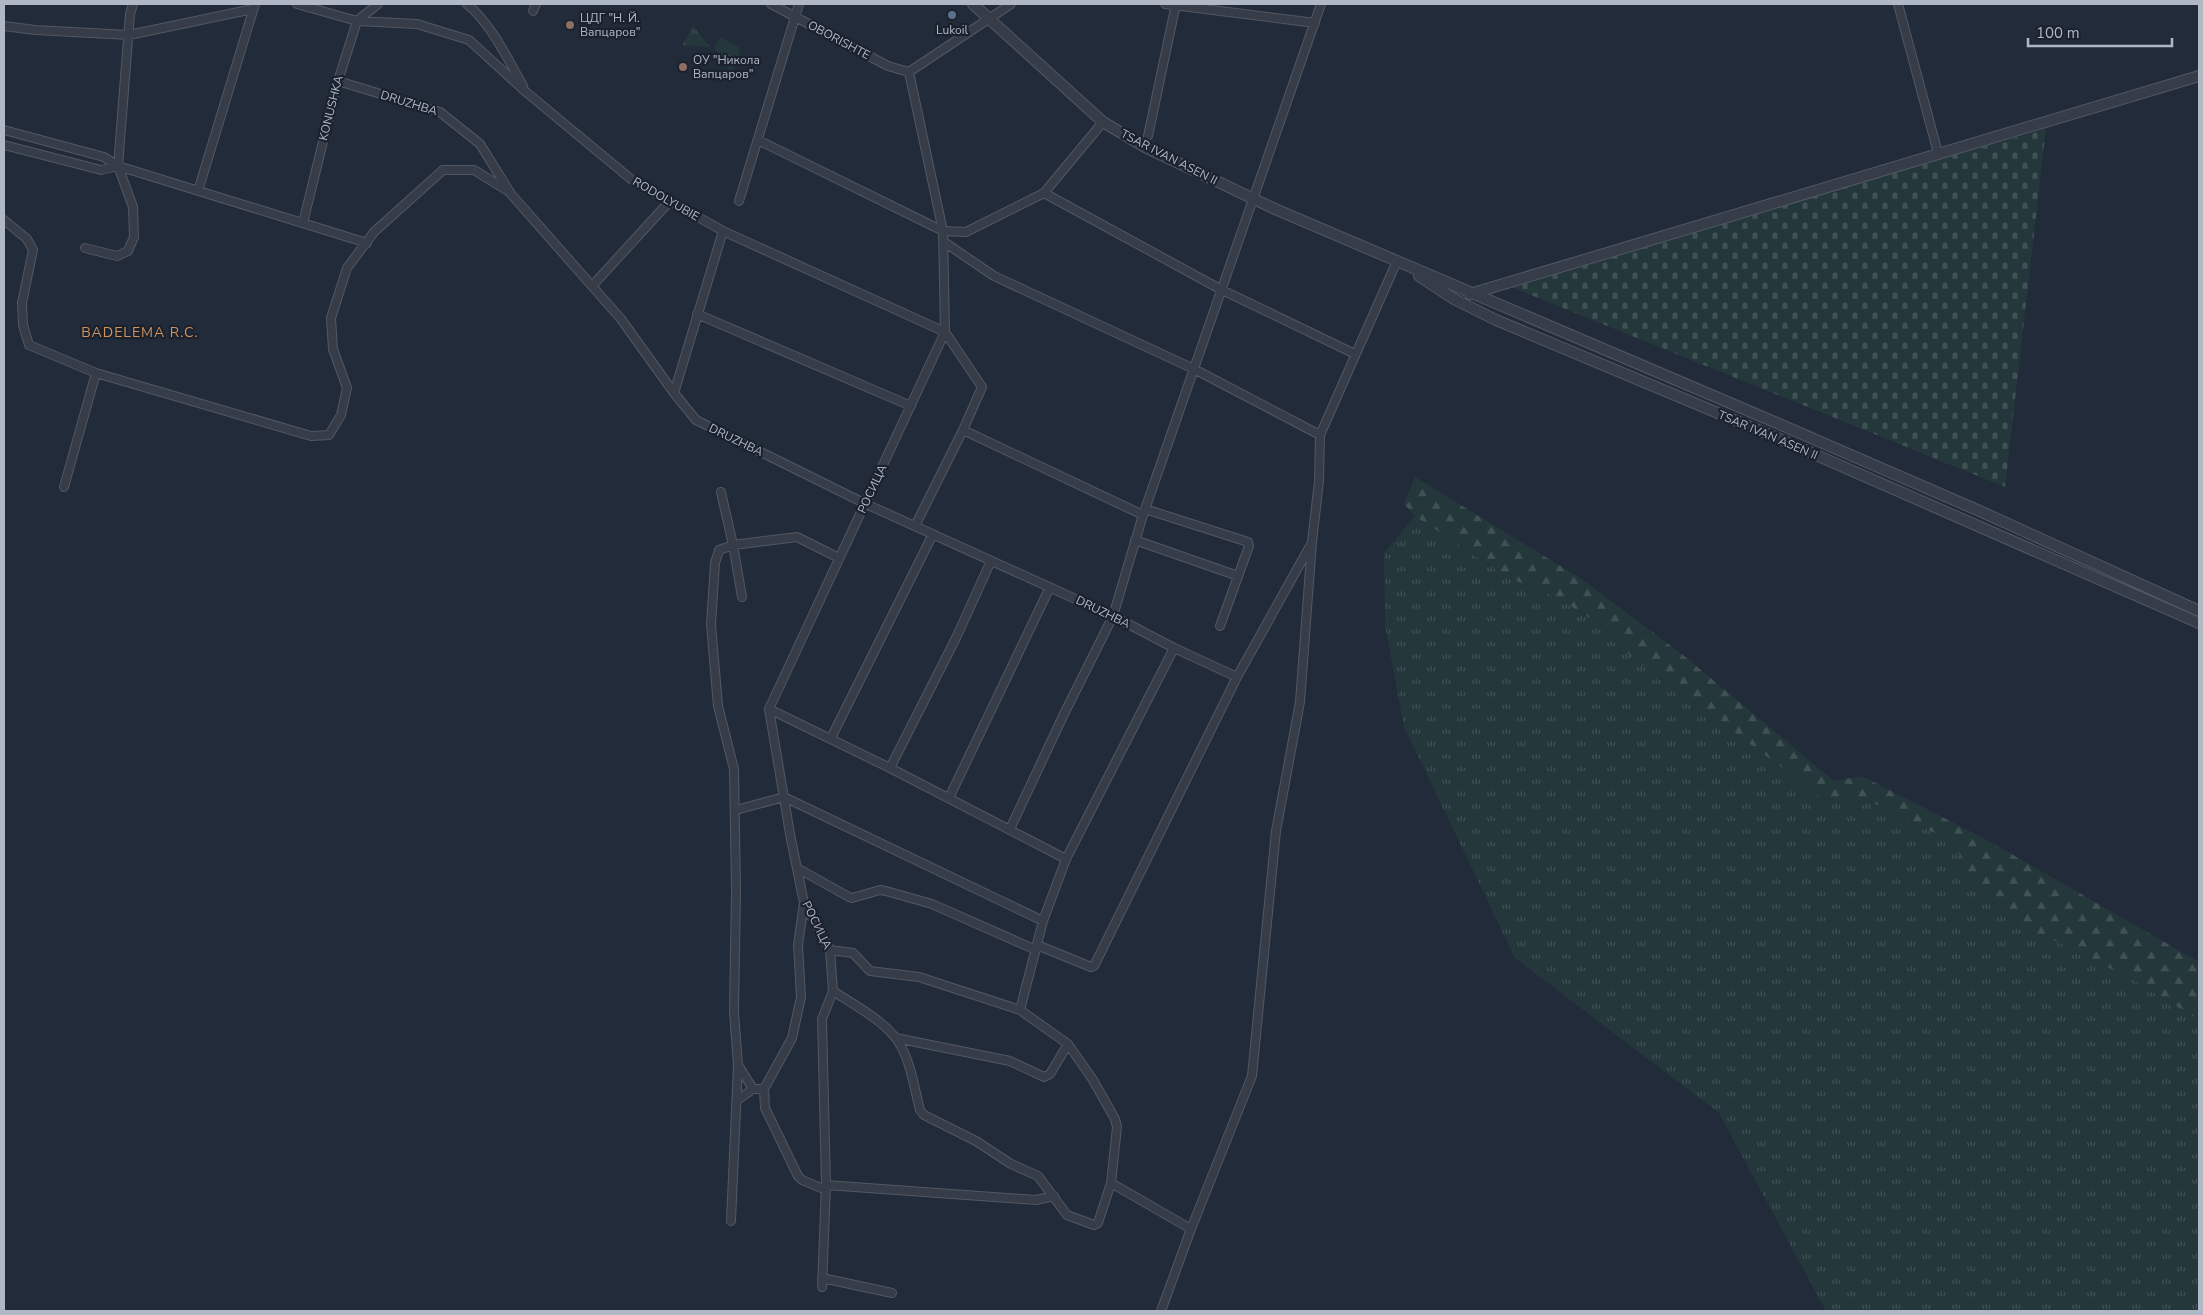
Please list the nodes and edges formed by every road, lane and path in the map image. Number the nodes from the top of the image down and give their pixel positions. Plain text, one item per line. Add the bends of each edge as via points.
1 (133, 4) edge
2 (297, 4) edge
3 (378, 4) edge
4 (467, 4) edge
5 (771, 4) edge
6 (799, 4) edge
7 (972, 4) edge
8 (1010, 4) edge
9 (1165, 4) edge
10 (1322, 4) edge
11 (1898, 4) edge
12 (1175, 5) edge
13 (254, 6) edge
14 (795, 16) junction
15 (990, 18) junction
16 (356, 22) junction
17 (1315, 23) junction
18 (4, 26) edge
19 (130, 34) junction
20 (908, 72) junction
21 (2199, 76) edge
22 (338, 81) junction
23 (526, 92) junction
24 (1103, 122) junction
25 (4, 130) edge
26 (1148, 136) dead end
27 (758, 140) junction
28 (4, 145) edge
29 (1938, 153) junction
30 (118, 166) junction
31 (198, 191) junction
32 (1044, 193) junction
33 (511, 194) junction
34 (1254, 199) junction
35 (669, 202) junction
36 (739, 202) dead end
37 (4, 220) edge
38 (303, 223) junction
39 (723, 231) junction
40 (943, 231) junction
41 (367, 242) junction
42 (944, 242) junction
43 (85, 248) dead end
44 (1397, 261) junction
45 (592, 286) junction
46 (1220, 289) junction
47 (1472, 293) junction
48 (1454, 299) junction
49 (697, 314) junction
50 (944, 332) junction
51 (1355, 354) junction
52 (1194, 369) junction
53 (96, 373) junction
54 (674, 393) junction
55 (911, 406) junction
56 (963, 430) junction
57 (1320, 434) junction
58 (64, 487) dead end
59 (721, 492) dead end
60 (866, 504) junction
61 (1144, 512) junction
62 (915, 526) junction
63 (933, 534) junction
64 (1135, 540) junction
65 (1312, 542) junction
66 (733, 544) junction
67 (839, 558) junction
68 (991, 561) junction
69 (1238, 576) junction
70 (1050, 587) junction
71 (742, 597) dead end
72 (2199, 611) edge
73 (1113, 616) junction
74 (2199, 623) edge
75 (1220, 626) dead end
76 (1174, 648) junction
77 (1237, 676) junction
78 (769, 709) junction
79 (831, 738) junction
80 (890, 768) junction
81 (784, 797) junction
82 (949, 798) junction
83 (736, 810) junction
84 (1010, 830) junction
85 (1066, 859) junction
86 (797, 868) junction
87 (804, 903) junction
88 (1043, 921) junction
89 (1036, 947) junction
90 (830, 950) junction
91 (833, 991) junction
92 (1020, 1010) junction
93 (896, 1038) junction
94 (1068, 1044) junction
95 (738, 1065) junction
96 (752, 1089) junction
97 (764, 1089) junction
98 (736, 1101) junction
99 (1111, 1183) junction
100 (826, 1188) junction
101 (1054, 1196) junction
102 (731, 1221) dead end
103 (1191, 1229) junction
104 (822, 1278) junction
105 (822, 1288) dead end
106 (892, 1292) dead end
107 (1161, 1311) edge

1 - 19 street
2 - 16 street, RODOLYUBIE
3 - 16 street
4 - 23 street via 476,11 499,43
5 - 14 street, OBORISHTE
6 - 14 street
7 - 15 street, TSAR IVAN ASEN II
8 - 15 street
9 - 12 street
10 - 17 street
11 - 29 street
12 - 17 street
12 - 26 street
13 - 19 street
13 - 31 street
14 - 20 street, OBORISHTE via 888,66
14 - 27 street
15 - 20 street
15 - 24 street, TSAR IVAN ASEN II
16 - 22 street, KONUSHKA
16 - 23 street, RODOLYUBIE via 417,24 469,40
17 - 34 street
18 - 19 street
19 - 30 street
20 - 40 street, РОСИЦА
21 - 29 street
22 - 33 street, DRUZHBA via 440,112 480,144
22 - 38 street, KONUSHKA
23 - 35 street, RODOLYUBIE via 632,180
24 - 32 street
24 - 34 street, TSAR IVAN ASEN II via 1139,144
25 - 30 street via 104,157
27 - 36 street
27 - 40 street
28 - 30 street via 101,170
29 - 47 street
30 - 31 street
30 - 43 street via 133,207 134,237 128,251 117,256
31 - 38 street
32 - 40 street via 966,232
32 - 46 street
33 - 41 street via 474,170 443,170
33 - 45 street, DRUZHBA
34 - 44 street, TSAR IVAN ASEN II
34 - 46 street
35 - 39 street, RODOLYUBIE
35 - 45 street
37 - 53 street via 27,238 33,250 22,303 23,325 29,345
38 - 41 street
39 - 49 street
39 - 50 street, RODOLYUBIE
40 - 42 street, РОСИЦА
41 - 53 street via 347,268 331,318 333,349 347,388 341,416 329,435 311,436
42 - 50 street, РОСИЦА
42 - 52 street via 994,276
44 - 47 street, TSAR IVAN ASEN II
44 - 48 street, TSAR IVAN ASEN II
44 - 51 street
45 - 54 street, DRUZHBA via 621,319
46 - 51 street
46 - 52 street
47 - 48 street
47 - 72 street, TSAR IVAN ASEN II via 1964,504
48 - 74 street, TSAR IVAN ASEN II via 1496,320 1774,437
49 - 54 street
49 - 55 street
50 - 55 street, РОСИЦА
50 - 56 street via 982,387
51 - 57 street
52 - 57 street
52 - 61 street
53 - 58 street
54 - 60 street, DRUZHBA via 696,420
55 - 60 street, РОСИЦА
56 - 61 street
56 - 62 street
57 - 65 street
59 - 66 street
60 - 62 street, DRUZHBA
60 - 67 street, РОСИЦА
61 - 64 street
61 - 69 street via 1248,542
62 - 63 street, DRUZHBA
63 - 68 street, DRUZHBA
63 - 79 street
64 - 69 street
64 - 73 street
65 - 77 street
65 - 103 street via 1300,702 1276,831 1252,1076
66 - 67 street via 797,537
66 - 71 street
66 - 83 street via 719,550 715,563 711,624 718,706 734,769
67 - 78 street, РОСИЦА
68 - 70 street, DRUZHBA
68 - 80 street
69 - 75 street
70 - 73 street, DRUZHBA
70 - 82 street
73 - 76 street, DRUZHBA
73 - 84 street
76 - 77 street, DRUZHBA
76 - 85 street
77 - 89 street via 1094,966
78 - 79 street
78 - 81 street, РОСИЦА
79 - 80 street
80 - 82 street
81 - 83 street
81 - 86 street, РОСИЦА
81 - 88 street
82 - 84 street
83 - 95 street via 734,1012
84 - 85 street
85 - 88 street
86 - 87 street, РОСИЦА
86 - 89 street via 852,898 886,891 932,904
87 - 90 street, РОСИЦА
87 - 97 street via 798,946 801,997 792,1038
88 - 89 street
89 - 92 street
90 - 91 street, РОСИЦА
90 - 92 street via 853,953 870,971 924,979
91 - 93 street via 878,1020
91 - 100 street via 822,1020
92 - 94 street
93 - 94 street via 1010,1061 1044,1077 1050,1074
93 - 101 street via 924,1115 1038,1176
94 - 99 street via 1115,1119
95 - 96 street
95 - 98 street
96 - 97 street
96 - 98 street
97 - 100 street via 765,1108 798,1176
98 - 102 street
99 - 101 street via 1098,1223 1094,1225 1070,1218
99 - 103 street
100 - 101 street via 1036,1200
100 - 104 street
103 - 107 street
104 - 105 street
104 - 106 street

